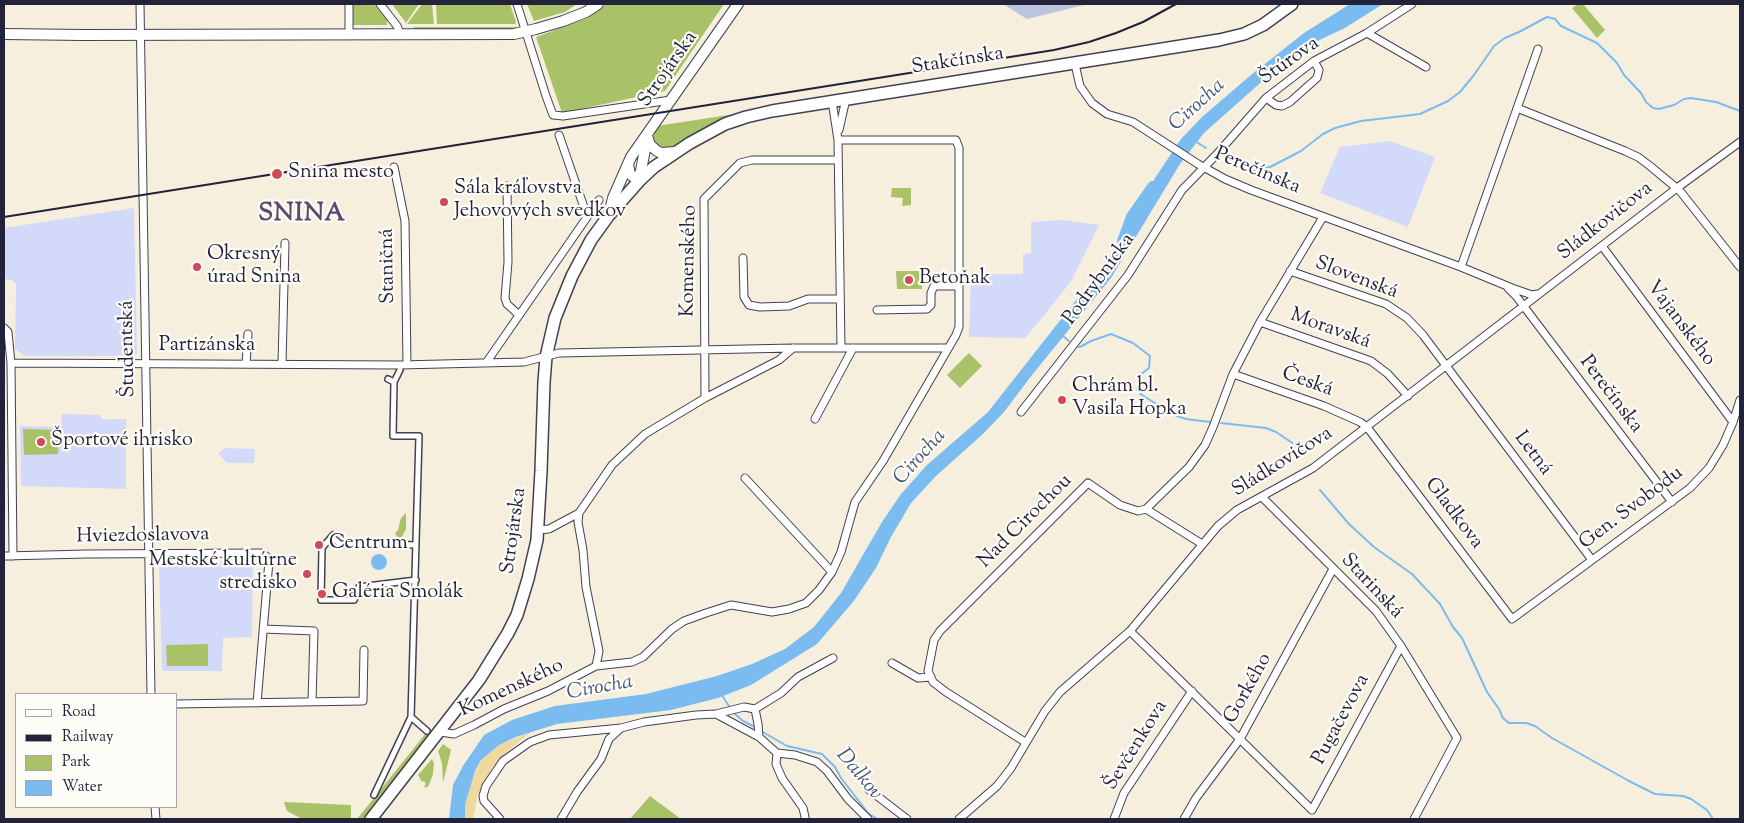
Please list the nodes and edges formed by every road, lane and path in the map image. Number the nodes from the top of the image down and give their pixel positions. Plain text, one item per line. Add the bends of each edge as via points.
1 (140, 4) edge
2 (349, 4) edge
3 (380, 4) edge
4 (517, 4) edge
5 (598, 4) edge
6 (738, 4) edge
7 (1292, 4) edge
8 (1412, 4) edge
9 (527, 32) junction
10 (400, 33) junction
11 (1367, 33) junction
12 (4, 34) edge
13 (349, 34) junction
14 (141, 35) junction
15 (1538, 49) dead end
16 (1314, 61) junction
17 (1075, 64) junction
18 (1426, 68) dead end
19 (1266, 98) junction
20 (846, 99) junction
21 (671, 100) junction
22 (832, 101) junction
23 (1517, 108) junction
24 (559, 135) dead end
25 (648, 136) junction
26 (838, 136) junction
27 (1740, 142) edge
28 (675, 152) junction
29 (838, 160) junction
30 (628, 165) junction
31 (1201, 166) junction
32 (394, 167) dead end
33 (639, 181) junction
34 (507, 186) dead end
35 (1677, 188) junction
36 (600, 200) dead end
37 (608, 215) junction
38 (587, 216) junction
39 (1323, 217) junction
40 (285, 243) dead end
41 (1602, 246) junction
42 (743, 258) dead end
43 (1461, 267) junction
44 (1740, 267) edge
45 (1290, 271) junction
46 (1500, 282) junction
47 (959, 286) junction
48 (1516, 286) junction
49 (1524, 292) junction
50 (1541, 293) junction
51 (840, 300) junction
52 (1521, 304) junction
53 (877, 310) dead end
54 (519, 315) junction
55 (1260, 322) junction
56 (4, 328) edge
57 (248, 334) dead end
58 (793, 348) junction
59 (841, 348) junction
60 (853, 348) junction
61 (940, 348) junction
62 (948, 348) junction
63 (706, 351) junction
64 (546, 357) junction
65 (944, 357) junction
66 (12, 363) junction
67 (486, 363) junction
68 (145, 364) junction
69 (246, 364) junction
70 (282, 364) junction
71 (407, 364) junction
72 (1446, 366) junction
73 (400, 370) dead end
74 (1233, 374) junction
75 (388, 379) dead end
76 (394, 382) junction
77 (1408, 396) junction
78 (705, 398) junction
79 (1740, 400) edge
80 (1021, 412) dead end
81 (815, 419) dead end
82 (1733, 422) junction
83 (1367, 427) junction
84 (745, 478) dead end
85 (1262, 497) junction
86 (1672, 502) junction
87 (1146, 510) junction
88 (579, 513) junction
89 (538, 530) junction
90 (1202, 544) junction
91 (416, 545) junction
92 (148, 554) junction
93 (4, 556) edge
94 (13, 556) junction
95 (1592, 560) junction
96 (1333, 569) junction
97 (832, 572) junction
98 (416, 580) junction
99 (1512, 619) joint
100 (263, 629) junction
101 (1130, 631) junction
102 (1401, 646) junction
103 (364, 650) dead end
104 (833, 658) dead end
105 (892, 663) dead end
106 (596, 666) junction
107 (931, 677) junction
108 (1192, 691) junction
109 (151, 693) edge
110 (312, 702) junction
111 (258, 703) junction
112 (178, 704) edge
113 (755, 709) junction
114 (716, 714) junction
115 (411, 717) junction
116 (621, 728) junction
117 (605, 729) junction
118 (427, 731) dead end
119 (440, 732) junction
120 (758, 736) junction
121 (609, 739) junction
122 (1240, 739) junction
123 (1025, 742) junction
124 (777, 753) junction
125 (868, 789) dead end
126 (374, 795) dead end
127 (371, 819) edge
128 (500, 819) edge
129 (562, 819) edge
130 (804, 819) edge
131 (868, 819) edge
132 (907, 819) edge
133 (959, 819) edge
134 (1114, 819) edge
135 (1184, 819) edge
136 (1414, 819) edge

1 - 14 street, Študentská
2 - 13 street
3 - 10 street
4 - 9 street
5 - 9 main road via 586,12
6 - 21 main road, Strojárska
7 - 17 main road, Stakčínska via 1263,24 1232,37
8 - 11 street, Štúrova
9 - 10 main road
9 - 21 street via 554,115
10 - 13 main road
11 - 16 street, Štúrova
11 - 18 street
12 - 14 main road
13 - 14 main road
14 - 68 street, Študentská
15 - 23 street
16 - 19 street, Štúrova
16 - 19 street via 1319,70 1317,78 1290,102 1276,105
17 - 20 main road, Stakčínska
17 - 31 street, Perečínska via 1080,86 1092,103 1107,114 1133,122
19 - 31 street, Štúrova
20 - 22 main road, Stakčínska
20 - 26 street
21 - 25 main road, Strojárska
22 - 26 street
22 - 28 main road, Stakčínska via 735,120 705,133
23 - 35 street via 1638,157
23 - 43 street
24 - 38 street
25 - 28 main road, Strojárska via 652,148 657,151
25 - 30 main road, Strojárska via 630,157
25 - 33 main road, Strojárska
26 - 29 street
26 - 47 street, Komenského via 956,140 959,148
27 - 35 street, Sládkovičova
28 - 33 main road, Stakčínska
29 - 51 street
29 - 63 street, Komenského via 752,160 740,163 704,198
30 - 33 main road via 630,174
30 - 37 main road, Strojárska
31 - 39 street, Perečínska via 1251,190
31 - 80 street, Podrybnícka via 1128,275
32 - 71 street, Staničná via 405,222
33 - 37 main road, Strojárska
34 - 54 street via 505,298
35 - 41 street, Sládkovičova
35 - 44 street
36 - 38 street
37 - 64 main road, Strojárska via 591,240 563,296
38 - 54 street
39 - 43 street, Perečínska
39 - 45 street
40 - 70 street, Partizánska
41 - 50 street, Sládkovičova
41 - 82 street, Vajanského
42 - 51 street via 744,297 749,305 789,306 808,299
43 - 46 street, Perečínska
45 - 55 street
45 - 72 street, Slovenská via 1386,304 1407,318
46 - 48 street, Perečínska
46 - 49 street, Perečínska
46 - 52 street, Perečínska
47 - 53 street via 934,286 931,305 927,309
47 - 62 street, Komenského via 959,327
48 - 49 street, Perečínska
48 - 50 street, Perečínska
49 - 50 street, Perečínska via 1532,295
49 - 52 street via 1526,301
50 - 52 street, Sládkovičova
51 - 59 street
52 - 72 street, Sládkovičova via 1516,312
52 - 86 street, Perečínska
54 - 67 street
55 - 74 street
55 - 77 street, Moravská via 1371,361
56 - 66 street via 8,332
57 - 69 street
58 - 59 street
58 - 63 street
58 - 78 street via 779,360
59 - 60 street
60 - 61 street
60 - 81 street
61 - 62 street
61 - 65 street
62 - 65 street, Komenského
63 - 64 street via 559,353
63 - 78 street, Komenského
64 - 67 street, Partizánska via 524,362
64 - 89 main road, Strojárska
65 - 97 street, Komenského via 855,502
66 - 68 street, Partizánska
66 - 94 street
67 - 71 street, Partizánska
68 - 69 street, Partizánska
68 - 92 street, Študentská
69 - 70 street, Partizánska
70 - 71 street, Partizánska
72 - 77 street, Sládkovičova
72 - 95 street, Letná
73 - 76 street
74 - 83 street, Česká via 1324,406
74 - 87 street via 1205,444 1189,467
75 - 76 street
76 - 91 street via 393,436 419,436
77 - 83 street, Sládkovičova
78 - 88 street via 646,434 612,465
79 - 82 street, Gen. Svobodu
82 - 86 street, Gen. Svobodu via 1709,468
83 - 85 street, Sládkovičova via 1313,468
83 - 99 street, Gladkova
84 - 97 street
85 - 90 street, Sládkovičova via 1237,510
85 - 96 street, Starinská
86 - 95 street, Gen. Svobodu
87 - 90 street
87 - 107 street, Nad Cirochou via 1120,505 1088,483 940,631 934,640 928,671
88 - 89 street via 549,529
88 - 106 street via 586,587 599,651
89 - 119 main road, Strojárska via 517,615 479,680
90 - 101 street, Sládkovičova
91 - 98 street
91 - 98 street via 340,544 333,537 322,548 321,600 354,600 359,587
92 - 94 street, Hviezdoslavova
92 - 100 street, Hviezdoslavova via 261,553 266,556 269,561
92 - 109 street, Študentská
93 - 94 street, Hviezdoslavova
95 - 99 street, Gen. Svobodu
96 - 102 street, Starinská via 1376,612
96 - 122 street, Gorkého
97 - 106 street, Komenského via 806,603 772,612 731,605 684,621 643,657 632,662
98 - 115 street
100 - 110 street via 314,631
100 - 111 street
101 - 108 street
101 - 123 street, Sládkovičova via 1060,692
102 - 122 street, Pugačevova via 1312,810
102 - 136 street, Starinská via 1457,738
103 - 110 street via 364,701
104 - 113 street via 798,677 781,693
105 - 107 street via 918,678
106 - 119 street, Komenského via 454,734
107 - 123 street via 946,692
108 - 122 street
108 - 134 street, Ševčenkova via 1124,793
110 - 111 street
111 - 112 street
113 - 114 street via 744,707
113 - 120 street
114 - 116 street via 644,722
114 - 120 street
115 - 118 street
115 - 126 street
116 - 117 street
116 - 121 street
117 - 121 street
117 - 128 street via 549,735 530,742 504,761 486,786 483,796
119 - 127 main road, Strojárska
120 - 124 street
121 - 129 street via 601,759
122 - 135 street, Gorkého
123 - 133 street, Sládkovičova via 997,786
124 - 130 street via 776,764 802,808
124 - 131 street via 795,754 817,762
125 - 132 street

